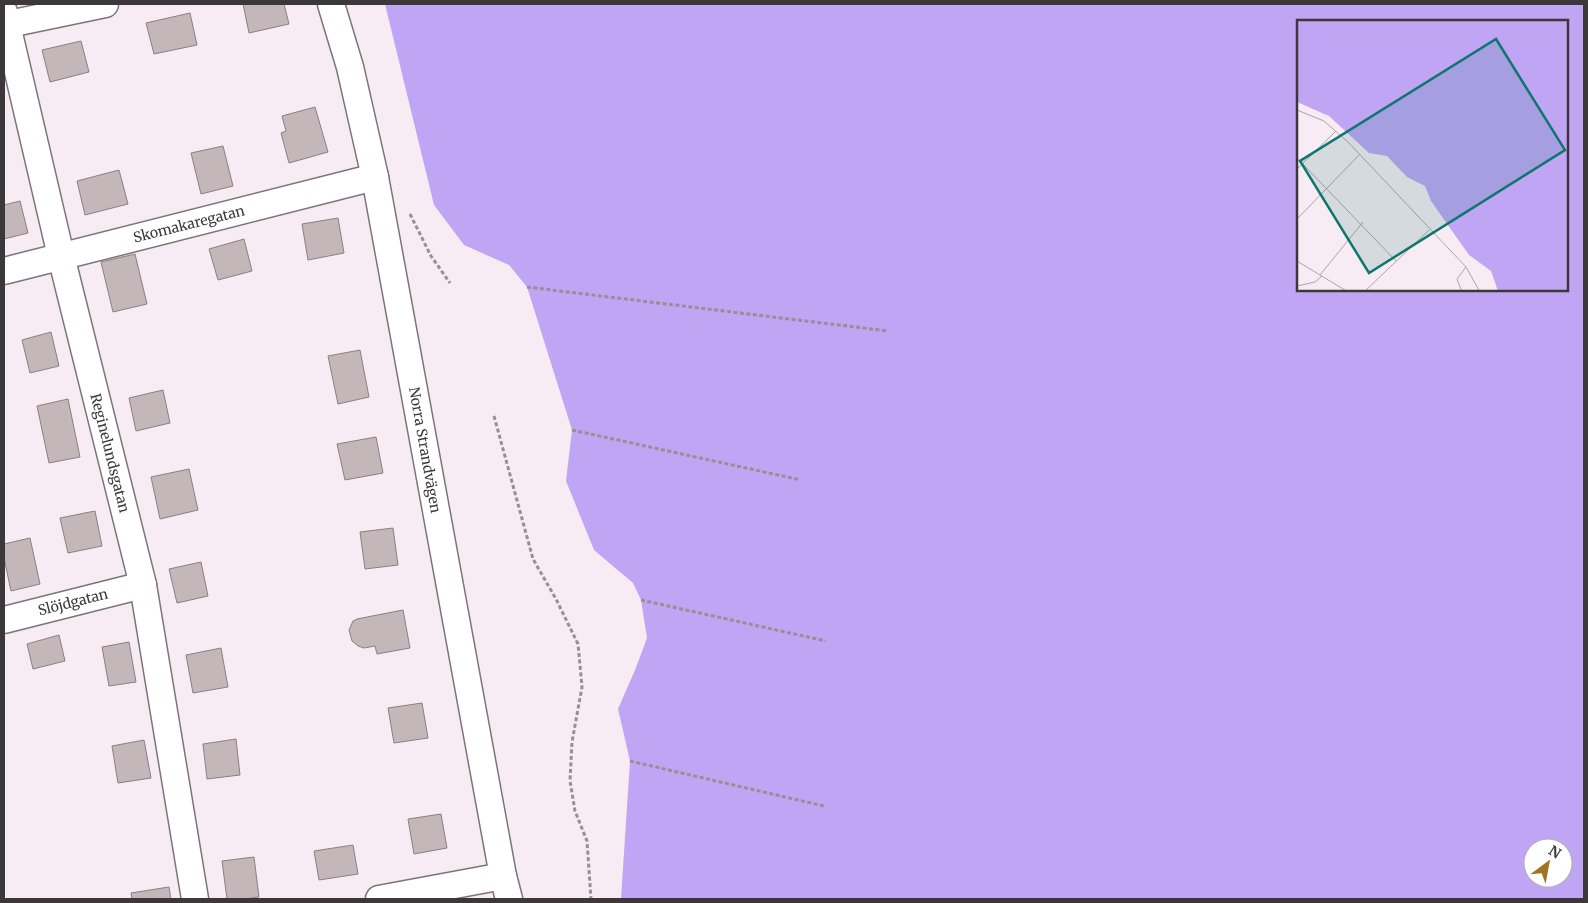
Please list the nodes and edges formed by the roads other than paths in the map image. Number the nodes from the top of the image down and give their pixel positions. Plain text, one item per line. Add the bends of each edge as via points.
1 (105, 4) edge
2 (331, 4) edge
3 (4, 21) edge
4 (375, 177) junction
5 (61, 256) junction
6 (4, 271) edge
7 (143, 585) junction
8 (4, 620) edge
9 (506, 888) edge
10 (195, 899) edge
11 (379, 899) edge

1 - 3 street
2 - 4 street, Norra Strandvägen via 350,67
3 - 5 street, Reginelundsgatan
4 - 5 street, Skomakaregatan
4 - 9 street, Norra Strandvägen
5 - 6 street, Skomakaregatan
5 - 7 street, Reginelundsgatan
7 - 8 street, Slöjdgatan
7 - 10 street, Reginelundsgatan
9 - 11 street

